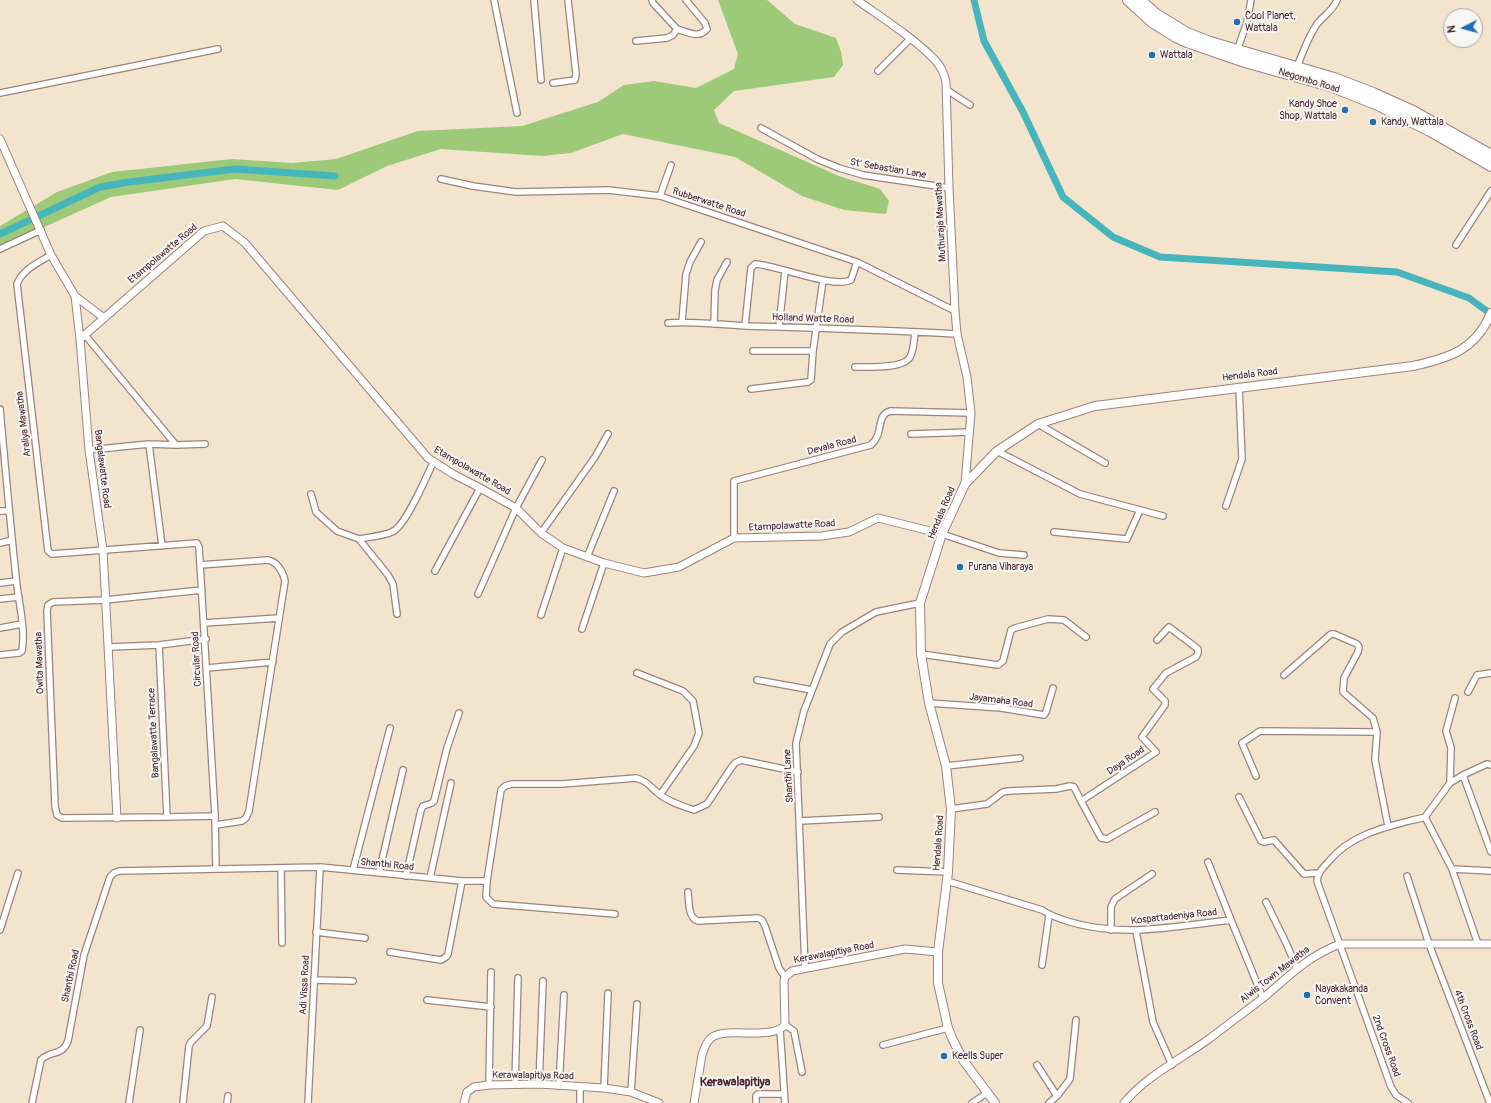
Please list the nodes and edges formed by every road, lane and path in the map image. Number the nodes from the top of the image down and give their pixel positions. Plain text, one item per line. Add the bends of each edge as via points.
1 (494, 0) edge
2 (534, 0) edge
3 (568, 0) edge
4 (652, 0) edge
5 (686, 0) edge
6 (857, 0) edge
7 (1128, 0) edge
8 (1140, 0) edge
9 (1251, 0) edge
10 (1337, 0) edge
11 (677, 29) junction
12 (910, 39) junction
13 (636, 42) dead end
14 (218, 49) dead end
15 (1236, 54) junction
16 (1297, 67) junction
17 (878, 71) dead end
18 (541, 80) dead end
19 (553, 83) dead end
20 (947, 90) junction
21 (0, 94) edge
22 (970, 104) dead end
23 (517, 113) dead end
24 (761, 128) dead end
25 (0, 139) edge
26 (1491, 155) edge
27 (671, 165) dead end
28 (1491, 166) edge
29 (441, 179) dead end
30 (949, 188) junction
31 (1491, 191) edge
32 (660, 196) junction
33 (41, 230) junction
34 (701, 242) dead end
35 (1456, 245) dead end
36 (0, 248) edge
37 (51, 255) junction
38 (727, 262) dead end
39 (857, 262) junction
40 (785, 271) junction
41 (823, 280) junction
42 (74, 296) junction
43 (955, 311) junction
44 (1491, 313) edge
45 (104, 318) junction
46 (682, 322) junction
47 (668, 323) dead end
48 (714, 324) junction
49 (1488, 325) edge
50 (745, 326) junction
51 (779, 327) junction
52 (817, 328) junction
53 (915, 332) junction
54 (957, 334) junction
55 (83, 337) junction
56 (814, 350) junction
57 (754, 351) dead end
58 (855, 367) dead end
59 (1239, 387) junction
60 (751, 389) dead end
61 (0, 409) edge
62 (971, 413) junction
63 (1038, 424) junction
64 (970, 432) junction
65 (608, 434) dead end
66 (911, 434) dead end
67 (149, 444) junction
68 (205, 444) dead end
69 (176, 445) junction
70 (89, 450) junction
71 (997, 451) junction
72 (542, 460) dead end
73 (433, 463) junction
74 (1105, 463) dead end
75 (2, 468) edge
76 (965, 484) junction
77 (480, 488) junction
78 (614, 491) dead end
79 (311, 494) dead end
80 (1226, 506) dead end
81 (516, 508) junction
82 (1140, 510) junction
83 (0, 511) edge
84 (9, 511) junction
85 (1163, 516) dead end
86 (1054, 532) dead end
87 (541, 533) junction
88 (942, 534) junction
89 (734, 538) junction
90 (359, 539) junction
91 (12, 540) junction
92 (0, 543) edge
93 (162, 546) junction
94 (563, 548) junction
95 (103, 550) junction
96 (1024, 555) dead end
97 (587, 557) junction
98 (604, 563) junction
99 (200, 565) junction
100 (435, 571) dead end
101 (16, 581) junction
102 (0, 583) edge
103 (202, 590) junction
104 (478, 594) dead end
105 (19, 596) junction
106 (0, 599) edge
107 (105, 600) junction
108 (920, 603) junction
109 (397, 614) dead end
110 (541, 615) dead end
111 (279, 618) junction
112 (204, 622) junction
113 (22, 624) junction
114 (0, 628) edge
115 (582, 629) dead end
116 (1086, 637) dead end
117 (206, 639) junction
118 (1157, 640) dead end
119 (159, 645) junction
120 (109, 647) junction
121 (921, 654) junction
122 (0, 655) edge
123 (272, 662) junction
124 (207, 668) junction
125 (637, 673) dead end
126 (1491, 673) edge
127 (1284, 675) dead end
128 (757, 680) dead end
129 (1053, 688) dead end
130 (812, 690) junction
131 (1468, 692) dead end
132 (1455, 698) dead end
133 (928, 703) junction
134 (459, 713) dead end
135 (390, 728) dead end
136 (1377, 732) junction
137 (1020, 758) dead end
138 (1491, 765) edge
139 (946, 766) junction
140 (403, 770) dead end
141 (798, 772) junction
142 (1463, 775) junction
143 (1256, 776) dead end
144 (451, 783) dead end
145 (1450, 784) junction
146 (660, 795) junction
147 (1239, 797) dead end
148 (1081, 801) junction
149 (951, 809) junction
150 (1155, 812) dead end
151 (215, 816) junction
152 (167, 817) junction
153 (879, 817) dead end
154 (1425, 817) junction
155 (117, 818) junction
156 (800, 820) junction
157 (216, 825) junction
158 (1388, 826) junction
159 (1491, 852) edge
160 (1208, 862) dead end
161 (320, 867) junction
162 (280, 868) junction
163 (216, 869) junction
164 (1452, 869) junction
165 (353, 870) junction
166 (897, 870) dead end
167 (1491, 871) edge
168 (948, 872) junction
169 (18, 873) dead end
170 (379, 873) junction
171 (1318, 873) junction
172 (1152, 874) dead end
173 (406, 876) junction
174 (1407, 876) dead end
175 (430, 878) junction
176 (462, 881) junction
177 (487, 881) junction
178 (947, 881) junction
179 (688, 892) dead end
180 (1266, 902) dead end
181 (615, 914) dead end
182 (1049, 915) junction
183 (1231, 920) junction
184 (0, 930) edge
185 (1111, 930) junction
186 (1136, 931) junction
187 (316, 932) junction
188 (365, 938) dead end
189 (282, 943) dead end
190 (1340, 944) junction
191 (1429, 944) junction
192 (1478, 944) junction
193 (1491, 944) edge
194 (390, 952) dead end
195 (938, 952) junction
196 (1042, 965) dead end
197 (805, 967) junction
198 (1296, 969) junction
199 (492, 972) dead end
200 (785, 977) junction
201 (518, 978) dead end
202 (314, 980) junction
203 (353, 981) dead end
204 (542, 981) dead end
205 (608, 993) dead end
206 (564, 995) dead end
207 (212, 997) dead end
208 (1263, 998) junction
209 (427, 1000) dead end
210 (637, 1004) dead end
211 (491, 1007) junction
212 (1076, 1020) dead end
213 (783, 1027) junction
214 (948, 1028) junction
215 (140, 1030) dead end
216 (883, 1045) dead end
217 (1036, 1065) dead end
218 (1172, 1065) junction
219 (802, 1072) dead end
220 (515, 1084) junction
221 (539, 1084) junction
222 (489, 1085) junction
223 (560, 1086) junction
224 (580, 1087) junction
225 (604, 1088) junction
226 (631, 1092) junction
227 (987, 1093) junction
228 (784, 1094) junction
229 (228, 1096) dead end
230 (1057, 1096) junction
231 (32, 1103) edge
232 (129, 1103) edge
233 (183, 1103) edge
234 (227, 1103) edge
235 (308, 1103) edge
236 (464, 1103) edge
237 (580, 1103) edge
238 (659, 1103) edge
239 (694, 1103) edge
240 (756, 1103) edge
241 (785, 1103) edge
242 (972, 1103) edge
243 (995, 1103) edge
244 (1049, 1103) edge
245 (1124, 1103) edge
246 (1408, 1103) edge
247 (1490, 1103) edge

1 - 23 street
2 - 18 street
3 - 19 street via 575,80
4 - 11 street
5 - 11 street via 707,29 698,35
6 - 12 street, Muthuraja Mawatha
7 - 15 highway, Negombo Road via 1152,22 1176,37 1194,45
8 - 15 highway, Negombo Road via 1156,14 1187,33
9 - 15 street via 1247,22
10 - 16 street via 1310,36
11 - 13 street via 667,38
12 - 17 street
12 - 20 street, Muthuraja Mawatha via 936,60 944,72
14 - 21 street
15 - 16 highway, Negombo Road
15 - 28 highway, Negombo Road via 1378,104
16 - 26 highway, Negombo Road via 1389,99
20 - 22 street
20 - 30 street, Muthuraja Mawatha
24 - 30 street, St' Sebastian Lane via 817,159 839,168 863,175
25 - 33 street, Bangalawatte Road
27 - 32 street
29 - 32 street, Rubberwatte Road via 516,192 608,190
30 - 43 street, Muthuraja Mawatha
31 - 35 street
32 - 39 street, Rubberwatte Road
33 - 36 street
33 - 37 street, Bangalawatte Road
34 - 46 street via 686,274
37 - 42 street, Bangalawatte Road
37 - 95 street, Araliya Mawatha via 28,269 17,284 48,552 52,554
38 - 48 street via 717,280
39 - 41 street via 851,280 845,283
39 - 43 street, Rubberwatte Road
40 - 41 street
40 - 50 street via 753,265
40 - 51 street
41 - 52 street
42 - 45 street
42 - 55 street, Bangalawatte Road
43 - 54 street, Muthuraja Mawatha
44 - 49 main road, Hendala Road
45 - 55 street, Etampolawatte Road
45 - 73 street, Etampolawatte Road via 204,231 223,226 245,243
46 - 47 street, Holland Watte Road
46 - 48 street, Holland Watte Road
48 - 50 street, Holland Watte Road
49 - 59 main road, Hendala Road via 1463,349 1440,360 1413,366
50 - 51 street, Holland Watte Road
51 - 52 street, Holland Watte Road
52 - 53 street, Holland Watte Road
52 - 56 street
53 - 54 street, Holland Watte Road
53 - 58 street via 912,352 905,362 898,365
54 - 62 street, Muthuraja Mawatha via 967,377
55 - 69 street
55 - 70 street, Bangalawatte Road
56 - 57 street
56 - 60 street via 812,376 808,382
59 - 63 main road, Hendala Road via 1095,406
59 - 80 street via 1242,459
61 - 75 street
62 - 64 street, Muthuraja Mawatha
62 - 89 street, Devala Road via 890,411 884,413 879,434 871,445 734,481
63 - 71 main road, Hendala Road
63 - 74 street
64 - 66 street
64 - 76 street, Muthuraja Mawatha
65 - 87 street via 595,457
67 - 69 street
67 - 70 street
67 - 93 street
68 - 69 street
70 - 95 street, Bangalawatte Road
71 - 76 main road, Hendala Road
71 - 82 street via 1080,494
72 - 81 street
73 - 77 street, Etampolawatte Road
73 - 90 street via 399,527 393,532
75 - 84 street
76 - 88 main road, Hendala Road
77 - 81 street, Etampolawatte Road
77 - 100 street
78 - 97 street
79 - 90 street via 316,512 336,531
81 - 87 street, Etampolawatte Road
81 - 104 street
82 - 85 street
82 - 86 street via 1127,539
83 - 84 street
84 - 91 street
87 - 94 street, Etampolawatte Road
88 - 89 street, Etampolawatte Road via 878,518 849,532 822,536
88 - 96 street via 999,553
88 - 108 main road, Hendala Road
89 - 98 street, Etampolawatte Road via 679,567 644,573
90 - 109 street via 393,584
91 - 92 street
91 - 101 street
93 - 95 street, Circular Road
93 - 99 street, Circular Road via 197,543 200,548
94 - 97 street, Etampolawatte Road
94 - 110 street
95 - 107 street, Bangalawatte Road
97 - 98 street, Etampolawatte Road
98 - 115 street
99 - 103 street, Circular Road
99 - 111 street via 273,561 282,571 285,581
101 - 102 street
101 - 105 street
103 - 107 street, Owita Mawatha
103 - 112 street, Circular Road
105 - 106 street
105 - 113 street
107 - 120 street, Bangalawatte Road
107 - 155 street, Owita Mawatha via 53,602 48,605 55,806 57,815 62,818
108 - 121 main road, Hendala Road
108 - 130 street, Shanthi Lane via 876,612 842,632 830,644
111 - 112 street
111 - 123 street
112 - 117 street, Circular Road
113 - 114 street
113 - 122 street via 22,651
116 - 121 street via 1064,620 1048,619 1011,630 1003,661 998,665
117 - 119 street
117 - 124 street, Circular Road
118 - 148 street, Daya Road via 1169,627 1198,649 1198,653 1196,657 1166,673 1154,689 1165,701 1165,706 1142,737 1156,752
119 - 120 street
119 - 152 street, Bangalawatte Terrace
120 - 155 street, Bangalawatte Road
121 - 133 main road, Hendala Road
123 - 124 street
123 - 157 street via 249,811 242,821
124 - 151 street, Circular Road
125 - 146 street via 683,692 693,701 699,733 694,746
126 - 131 street via 1476,675
127 - 136 street via 1331,634 1357,644 1358,652 1344,678 1343,692 1373,718
128 - 130 street
129 - 133 street, Jayamaha Road via 1044,715 1001,708
130 - 141 street, Shanthi Lane via 796,743
132 - 145 street via 1446,731 1451,748
133 - 139 main road, Hendala Road
134 - 173 street via 434,801 423,806 421,810
135 - 165 street
136 - 143 street via 1260,731 1242,743
136 - 158 street via 1375,760
137 - 139 street
138 - 142 street via 1487,764
139 - 149 main road, Hendala Road
140 - 170 street
141 - 146 street via 741,760 735,763 707,804 702,807 694,810
141 - 156 street, Shanthi Lane
142 - 145 street
142 - 159 street
144 - 175 street
145 - 154 street
146 - 177 street via 647,782 636,778 505,786 501,790
147 - 171 street via 1261,841 1274,840 1304,874
148 - 149 street via 1074,787 1070,786 1003,792 987,804
148 - 150 street via 1101,838 1107,840
149 - 168 main road, Hendala Road
151 - 152 street
151 - 157 street, Circular Road
152 - 155 street
153 - 156 street
154 - 158 street
154 - 164 street
156 - 197 street, Shanthi Lane
157 - 163 street, Circular Road
158 - 171 street via 1363,834 1335,853
160 - 183 street
161 - 162 street, Shanthi Road
161 - 165 street, Shanthi Road
161 - 187 street, Adi Vissa Road
162 - 163 street, Shanthi Road
162 - 189 street
163 - 231 street, Shanthi Road via 119,871 110,877 84,955 68,1041 61,1051 45,1056 41,1060
164 - 167 street
164 - 192 street
165 - 170 street, Shanthi Road
166 - 168 street
168 - 178 main road, Hendala Road
169 - 184 street
170 - 173 street, Shanthi Road
171 - 190 street, 2nd Cross Road via 1317,881
172 - 185 street via 1115,899 1111,907
173 - 175 street, Shanthi Road
174 - 191 street, 4th Cross Road
175 - 176 street, Shanthi Road
176 - 177 street, Shanthi Road
176 - 194 street via 446,958 441,960
177 - 181 street via 486,897 493,904
178 - 182 street, Kospattadeniya Road via 1042,910
178 - 195 main road, Hendala Road
179 - 200 street via 691,916 694,920 762,920 779,968
180 - 198 street
182 - 185 street, Kospattadeniya Road via 1084,926
182 - 196 street
183 - 186 street, Kospattadeniya Road
183 - 208 street, Kospattadeniya Road
185 - 186 street, Kospattadeniya Road
186 - 218 street via 1153,1022
187 - 188 street
187 - 202 street, Adi Vissa Road
190 - 191 street, Alwis Town Mawatha
190 - 198 street, Alwis Town Mawatha via 1314,956
190 - 246 street, 2nd Cross Road via 1391,1087 1396,1095
191 - 192 street, Alwis Town Mawatha
191 - 247 street, 4th Cross Road
192 - 193 street, Alwis Town Mawatha
195 - 197 street, Kerawalapitiya Road via 905,949
195 - 214 main road, Hendala Road via 938,983
197 - 200 street, Kerawalapitiya Road via 792,971
198 - 208 street, Alwis Town Mawatha
199 - 211 street
200 - 213 street, Kerawalapitiya Road
201 - 220 street
202 - 203 street
202 - 235 street, Adi Vissa Road
204 - 221 street
205 - 225 street
206 - 223 street
207 - 233 street via 207,1026 189,1046
208 - 218 street, Alwis Town Mawatha
209 - 211 street
210 - 226 street
211 - 222 street
212 - 230 street via 1070,1079
213 - 219 street via 794,1031
213 - 228 street
213 - 239 street via 771,1032 711,1038 702,1055
214 - 216 street
214 - 227 main road, Hendala Road via 963,1060
215 - 232 street
217 - 230 street
218 - 245 street, Alwis Town Mawatha via 1141,1085
220 - 221 street, Kerawalapitiya Road
220 - 222 street, Kerawalapitiya Road
221 - 223 street, Kerawalapitiya Road
222 - 236 street, Kerawalapitiya Road via 471,1088 465,1096
223 - 224 street, Kerawalapitiya Road
224 - 225 street, Kerawalapitiya Road
224 - 237 street
225 - 226 street, Kerawalapitiya Road
226 - 238 street, Kerawalapitiya Road
227 - 242 street
227 - 243 main road, Hendala Road
228 - 240 street via 758,1094
228 - 241 street
229 - 234 street
230 - 244 street

